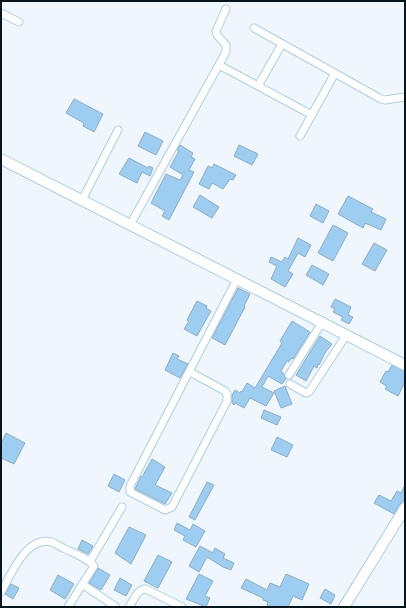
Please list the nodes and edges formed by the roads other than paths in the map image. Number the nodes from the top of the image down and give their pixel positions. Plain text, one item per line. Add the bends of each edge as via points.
1 (226, 9) dead end
2 (1, 13) edge
3 (19, 22) dead end
4 (254, 28) dead end
5 (282, 44) junction
6 (219, 65) junction
7 (335, 73) junction
8 (258, 86) junction
9 (405, 97) edge
10 (312, 115) junction
11 (118, 130) dead end
12 (300, 136) dead end
13 (1, 159) edge
14 (82, 200) junction
15 (130, 225) junction
16 (237, 279) junction
17 (323, 322) junction
18 (347, 334) junction
19 (405, 364) edge
20 (190, 372) junction
21 (289, 376) dead end
22 (290, 384) dead end
23 (122, 507) dead end
24 (405, 508) edge
25 (89, 560) junction
26 (82, 584) junction
27 (1, 592) edge
28 (68, 607) edge
29 (116, 607) edge
30 (129, 607) edge
31 (182, 607) edge
32 (344, 607) edge

1 - 6 street via 216,30 216,34 227,47
2 - 3 street
4 - 5 street
5 - 7 street
5 - 8 street
6 - 8 street
6 - 15 street
7 - 9 street via 381,99
7 - 10 street
8 - 10 street
10 - 12 street
11 - 14 street
13 - 14 street
14 - 15 street
15 - 16 street
16 - 17 street
16 - 20 street
17 - 18 street
17 - 21 street
18 - 19 street
18 - 22 street via 310,392 306,393
20 - 20 street via 129,490 165,510 172,507 227,401 225,391
23 - 25 street
24 - 32 street
25 - 26 street via 94,566
25 - 27 street via 52,542 33,544 22,556
26 - 28 street
26 - 29 street
30 - 31 street via 143,589

